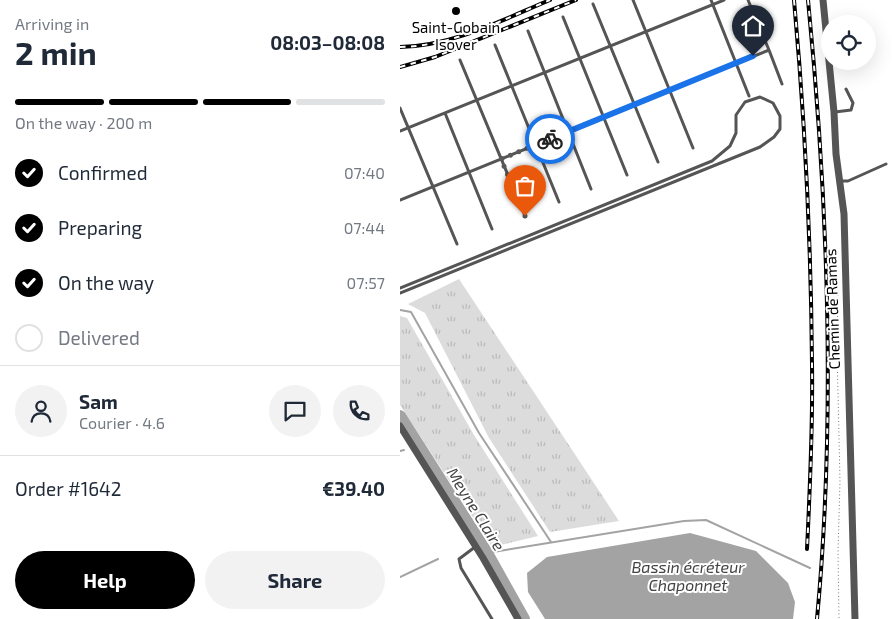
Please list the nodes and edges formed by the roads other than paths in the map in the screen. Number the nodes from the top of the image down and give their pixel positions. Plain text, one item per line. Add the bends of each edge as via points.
1 (633, 0) edge
2 (711, 0) edge
3 (724, 0) edge
4 (748, 0) edge
5 (823, 0) edge
6 (593, 4) dead end
7 (713, 5) junction
8 (562, 17) dead end
9 (528, 31) dead end
10 (646, 32) junction
11 (495, 45) dead end
12 (611, 46) junction
13 (769, 50) junction
14 (579, 59) junction
15 (460, 60) dead end
16 (737, 63) junction
17 (544, 73) junction
18 (782, 84) dead end
19 (512, 86) junction
20 (846, 89) dead end
21 (670, 91) junction
22 (749, 96) dead end
23 (477, 100) junction
24 (634, 105) junction
25 (400, 108) edge
26 (834, 112) junction
27 (444, 113) junction
28 (603, 118) junction
29 (408, 128) junction
30 (400, 131) edge
31 (568, 132) junction
32 (536, 145) junction
33 (693, 148) dead end
34 (501, 159) junction
35 (658, 162) dead end
36 (886, 164) dead end
37 (469, 172) junction
38 (627, 175) dead end
39 (839, 180) junction
40 (434, 186) junction
41 (591, 189) dead end
42 (400, 200) edge
43 (559, 202) dead end
44 (525, 216) dead end
45 (492, 229) dead end
46 (457, 244) dead end
47 (400, 288) edge
48 (400, 293) edge
49 (400, 426) edge
50 (476, 546) junction
51 (492, 619) edge
52 (518, 619) edge
53 (855, 619) edge

1 - 10 lane
2 - 7 lane
3 - 7 lane
4 - 13 lane
5 - 26 street, Chemin de Ramas
6 - 12 lane
7 - 10 lane
7 - 16 lane
8 - 14 lane
9 - 17 lane
10 - 12 lane
10 - 21 lane
11 - 19 lane
12 - 14 lane
12 - 24 lane
13 - 16 lane
13 - 18 lane
14 - 17 lane
14 - 28 lane
15 - 23 lane
16 - 21 lane
16 - 22 lane
17 - 19 lane
17 - 31 lane
19 - 23 lane
19 - 32 lane
20 - 26 lane via 853,103 851,110
21 - 24 lane
21 - 33 lane
23 - 27 lane
23 - 34 lane
24 - 28 lane
24 - 35 lane
25 - 29 lane
26 - 39 street, Chemin de Ramas
27 - 29 lane
27 - 37 lane
28 - 31 lane
28 - 38 lane
29 - 30 lane
29 - 40 lane
31 - 32 lane
31 - 41 lane
32 - 34 lane
32 - 43 lane
34 - 37 lane
34 - 44 lane
36 - 39 lane via 848,181
37 - 40 lane
37 - 45 lane
39 - 53 street, Chemin de Ramas via 844,214
40 - 42 lane
40 - 46 lane
47 - 48 lane via 712,161 730,146 736,133 736,115 745,102 760,97 772,103 780,116 780,128 760,147
49 - 50 street
50 - 51 lane via 459,560
50 - 52 street

